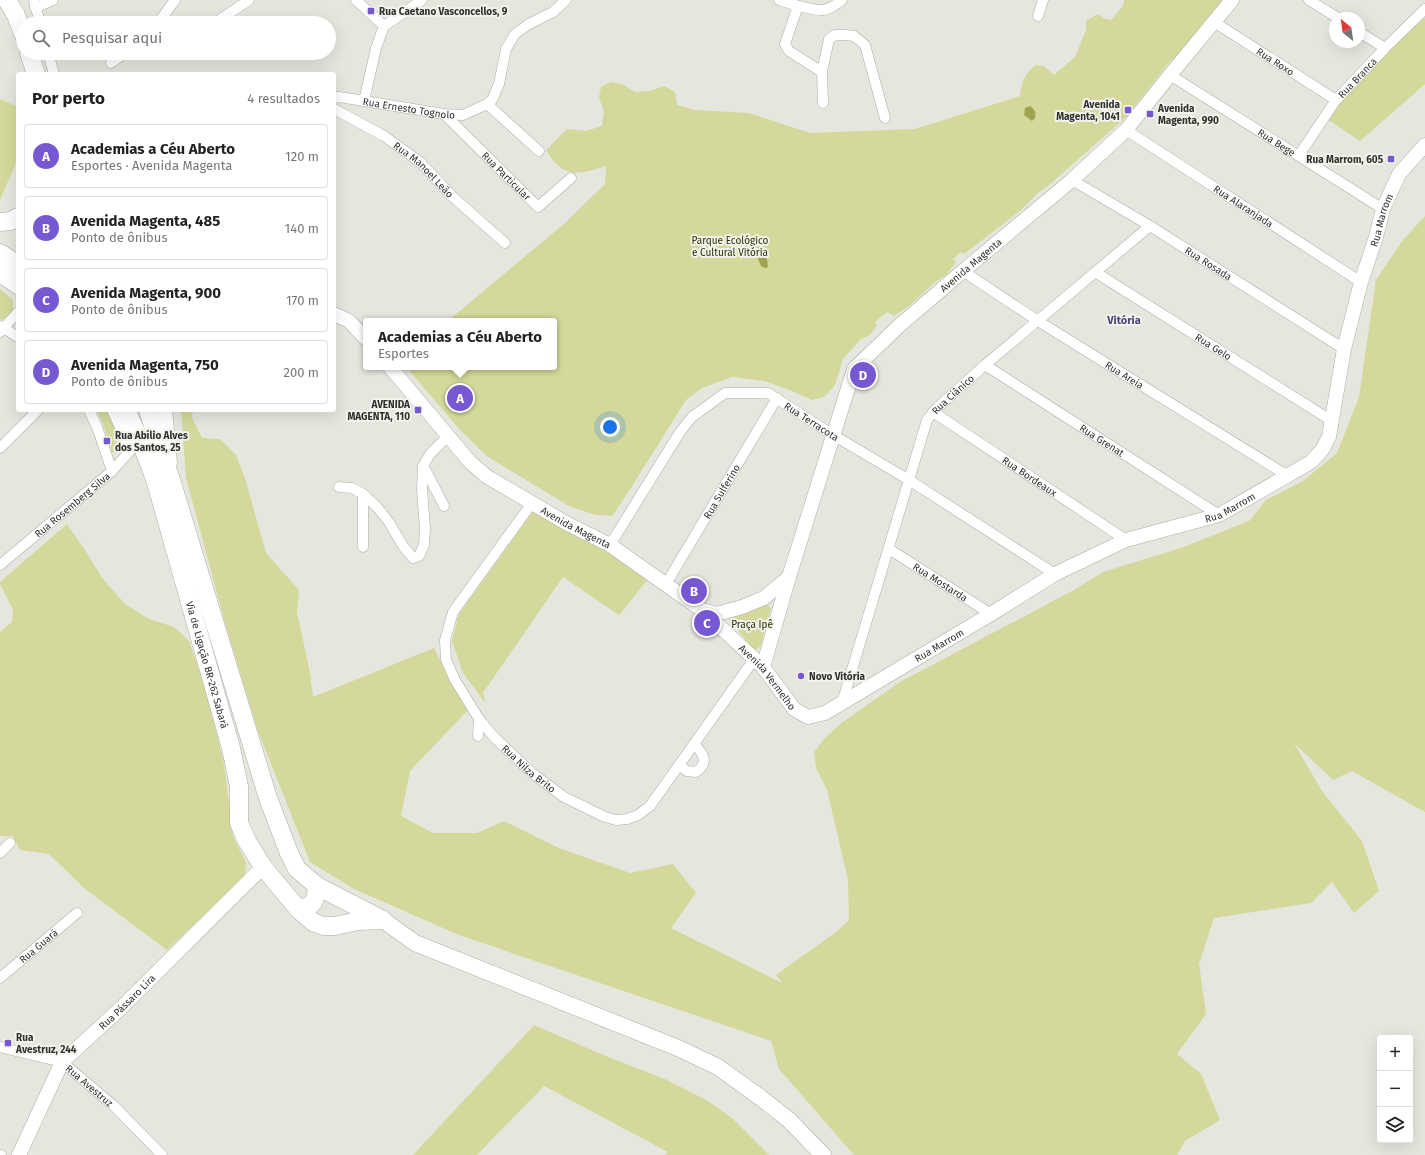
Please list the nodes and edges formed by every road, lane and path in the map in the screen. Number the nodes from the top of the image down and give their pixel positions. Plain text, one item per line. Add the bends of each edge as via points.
1 (7, 0) edge
2 (53, 0) edge
3 (175, 0) edge
4 (249, 0) edge
5 (356, 0) edge
6 (422, 0) edge
7 (566, 0) edge
8 (779, 0) edge
9 (842, 0) edge
10 (1043, 0) edge
11 (1232, 0) edge
12 (1309, 0) edge
13 (35, 4) edge
14 (798, 6) junction
15 (1425, 9) edge
16 (1329, 12) edge
17 (16, 16) edge
18 (38, 16) edge
19 (163, 16) edge
20 (225, 16) edge
21 (1038, 16) dead end
22 (1214, 22) junction
23 (384, 26) junction
24 (1365, 36) edge
25 (1385, 48) junction
26 (32, 60) edge
27 (50, 60) edge
28 (115, 60) edge
29 (111, 63) dead end
30 (35, 72) edge
31 (53, 72) edge
32 (822, 72) junction
33 (1170, 75) junction
34 (336, 98) edge
35 (364, 100) junction
36 (1336, 100) junction
37 (823, 103) dead end
38 (487, 104) junction
39 (336, 110) edge
40 (444, 114) junction
41 (885, 118) dead end
42 (1126, 130) junction
43 (1425, 145) edge
44 (539, 151) dead end
45 (1299, 156) junction
46 (571, 178) dead end
47 (1072, 180) junction
48 (1383, 209) junction
49 (16, 218) edge
50 (0, 222) edge
51 (1150, 226) junction
52 (505, 243) dead end
53 (0, 254) edge
54 (16, 264) edge
55 (963, 271) junction
56 (1095, 272) junction
57 (0, 273) edge
58 (0, 281) edge
59 (1361, 282) junction
60 (16, 284) edge
61 (16, 293) edge
62 (16, 314) edge
63 (336, 315) edge
64 (1038, 321) junction
65 (1, 329) edge
66 (16, 335) edge
67 (363, 336) edge
68 (1344, 349) junction
69 (985, 366) junction
70 (392, 370) edge
71 (777, 398) junction
72 (36, 412) edge
73 (90, 412) edge
74 (114, 412) edge
75 (127, 412) edge
76 (129, 412) edge
77 (149, 412) edge
78 (165, 412) edge
79 (933, 412) junction
80 (1332, 421) junction
81 (834, 435) junction
82 (447, 437) junction
83 (135, 439) junction
84 (0, 448) edge
85 (423, 466) junction
86 (112, 471) junction
87 (1288, 476) junction
88 (909, 480) junction
89 (172, 483) junction
90 (339, 487) dead end
91 (363, 494) junction
92 (532, 503) junction
93 (444, 506) dead end
94 (1219, 515) junction
95 (1126, 540) junction
96 (610, 545) junction
97 (363, 547) dead end
98 (889, 549) junction
99 (0, 565) edge
100 (1055, 574) junction
101 (789, 577) junction
102 (666, 584) junction
103 (769, 594) junction
104 (781, 605) junction
105 (702, 610) junction
106 (991, 614) junction
107 (759, 663) junction
108 (842, 703) junction
109 (479, 719) junction
110 (478, 736) dead end
111 (694, 744) junction
112 (679, 765) junction
113 (10, 843) dead end
114 (0, 853) edge
115 (263, 867) junction
116 (316, 886) junction
117 (299, 910) junction
118 (77, 913) dead end
119 (383, 920) junction
120 (0, 978) edge
121 (0, 1047) edge
122 (62, 1062) junction
123 (19, 1155) edge
124 (162, 1155) edge
125 (823, 1155) edge

1 - 17 highway
2 - 13 street
3 - 19 street
4 - 20 street
5 - 23 street
6 - 23 street
7 - 38 street via 553,12 515,34 506,49 499,84 492,100
8 - 14 street
9 - 14 street via 835,6 823,10
10 - 21 street
11 - 22 street, Avenida Magenta
12 - 16 street
13 - 18 street
14 - 32 street via 786,44 789,51
15 - 25 street, Rua Branca
22 - 33 street, Avenida Magenta
22 - 36 street, Rua Roxo
23 - 35 street
24 - 25 street
25 - 36 street, Rua Branca
26 - 30 highway
27 - 31 street
28 - 29 street
32 - 37 street
32 - 41 street via 829,39 835,35 844,35 854,36 862,41
33 - 42 street, Avenida Magenta
33 - 45 street, Rua Bege
34 - 35 street, Rua Ernesto Tognolo
35 - 40 street, Rua Ernesto Tognolo
36 - 45 street, Rua Branca
38 - 40 street, Rua Ernesto Tognolo via 463,115
38 - 44 street
39 - 52 street, Rua Manoel Leão via 384,136 420,162 453,197
40 - 46 street, Rua Particular via 538,207
42 - 47 street, Avenida Magenta
42 - 59 street, Rua Alaranjada
43 - 48 street, Rua Marrom via 1399,174
45 - 48 street, Rua Bege
47 - 51 street, Rua Rosada
47 - 55 street, Avenida Magenta
48 - 59 street, Rua Marrom
49 - 50 highway
51 - 56 street, Rua Ciânico
51 - 68 street, Rua Rosada
53 - 54 highway
55 - 64 street, Rua Areia
55 - 81 street, Avenida Magenta via 854,369
56 - 64 street, Rua Ciânico
56 - 80 street, Rua Gelo
57 - 60 highway
58 - 61 street
59 - 68 street, Rua Marrom
62 - 65 street
63 - 67 street via 349,320
64 - 69 street, Rua Ciânico
64 - 87 street, Rua Areia
65 - 66 street
68 - 80 street, Rua Marrom
69 - 79 street, Rua Ciânico
69 - 94 street, Rua Grenat
70 - 82 street, Avenida Magenta
71 - 81 street, Rua Terracota
71 - 96 street, Rua Terracota via 768,393 725,393 692,417 680,432
71 - 102 street, Rua Sulferino
72 - 84 street
73 - 86 street
74 - 83 street, Via de Ligação BR-262 Sabará
75 - 83 highway, Via de Ligação BR-262 Sabará
76 - 83 highway
77 - 89 highway, Via de Ligação BR-262 Sabará
78 - 89 street, Via de Ligação BR-262 Sabará
79 - 88 street, Rua Ciânico via 927,420
79 - 95 street, Rua Bordeaux
80 - 87 street, Rua Marrom via 1329,437 1322,450 1311,462
81 - 88 street, Rua Terracota
81 - 101 street, Avenida Magenta
82 - 85 street via 430,454
82 - 92 street, Avenida Magenta via 486,476
83 - 86 street, Rua Rosemberg Silva
83 - 115 highway, Via de Ligação BR-262 Sabará via 155,479 231,748 239,786 239,823
85 - 91 street via 422,490 426,528 424,546 419,556 413,558 389,522
85 - 93 street
86 - 99 street, Rua Rosemberg Silva
87 - 94 street, Rua Marrom
88 - 98 street, Rua Ciânico
88 - 100 street, Rua Terracota
89 - 116 highway, Via de Ligação BR-262 Sabará via 268,798 297,869
90 - 91 street via 352,488
91 - 97 street
92 - 96 street, Avenida Magenta
92 - 109 street, Rua Nilza Brito via 453,612 445,640 446,660 452,674
94 - 95 street, Rua Marrom
95 - 100 street, Rua Marrom
96 - 102 street, Avenida Magenta
98 - 106 street, Rua Mostarda
98 - 108 street, Rua Ciânico
100 - 106 street, Rua Marrom
101 - 103 street, Avenida Magenta
101 - 104 street, Avenida Magenta
102 - 105 street, Avenida Magenta
103 - 104 street via 775,595
103 - 105 street, Avenida Magenta via 742,607 717,614
104 - 107 street, Avenida Magenta
105 - 107 street, Avenida Vermelho
106 - 108 street, Rua Marrom
107 - 108 street, Avenida Vermelho via 794,709 808,717 825,714
107 - 111 street, Rua Nilza Brito
109 - 110 street
109 - 112 street, Rua Nilza Brito via 532,773 564,797 616,820 638,815 650,806
111 - 112 street, Rua Nilza Brito
111 - 112 street via 705,761 703,767 696,772 687,771
113 - 114 street
115 - 117 highway, Via de Ligação BR-262 Sabará
115 - 122 street, Rua Pássaro Lira via 121,1008
116 - 117 highway via 316,899 310,906
116 - 119 highway, Via de Ligação BR-262 Sabará
117 - 119 highway, Via de Ligação BR-262 Sabará via 313,922 323,926
118 - 120 street, Rua Guará
119 - 125 main road via 415,943 678,1048 718,1067 789,1120
121 - 122 street, Rua Avestruz
122 - 123 street, Rua Pássaro Lira
122 - 124 street, Rua Avestruz via 114,1106

